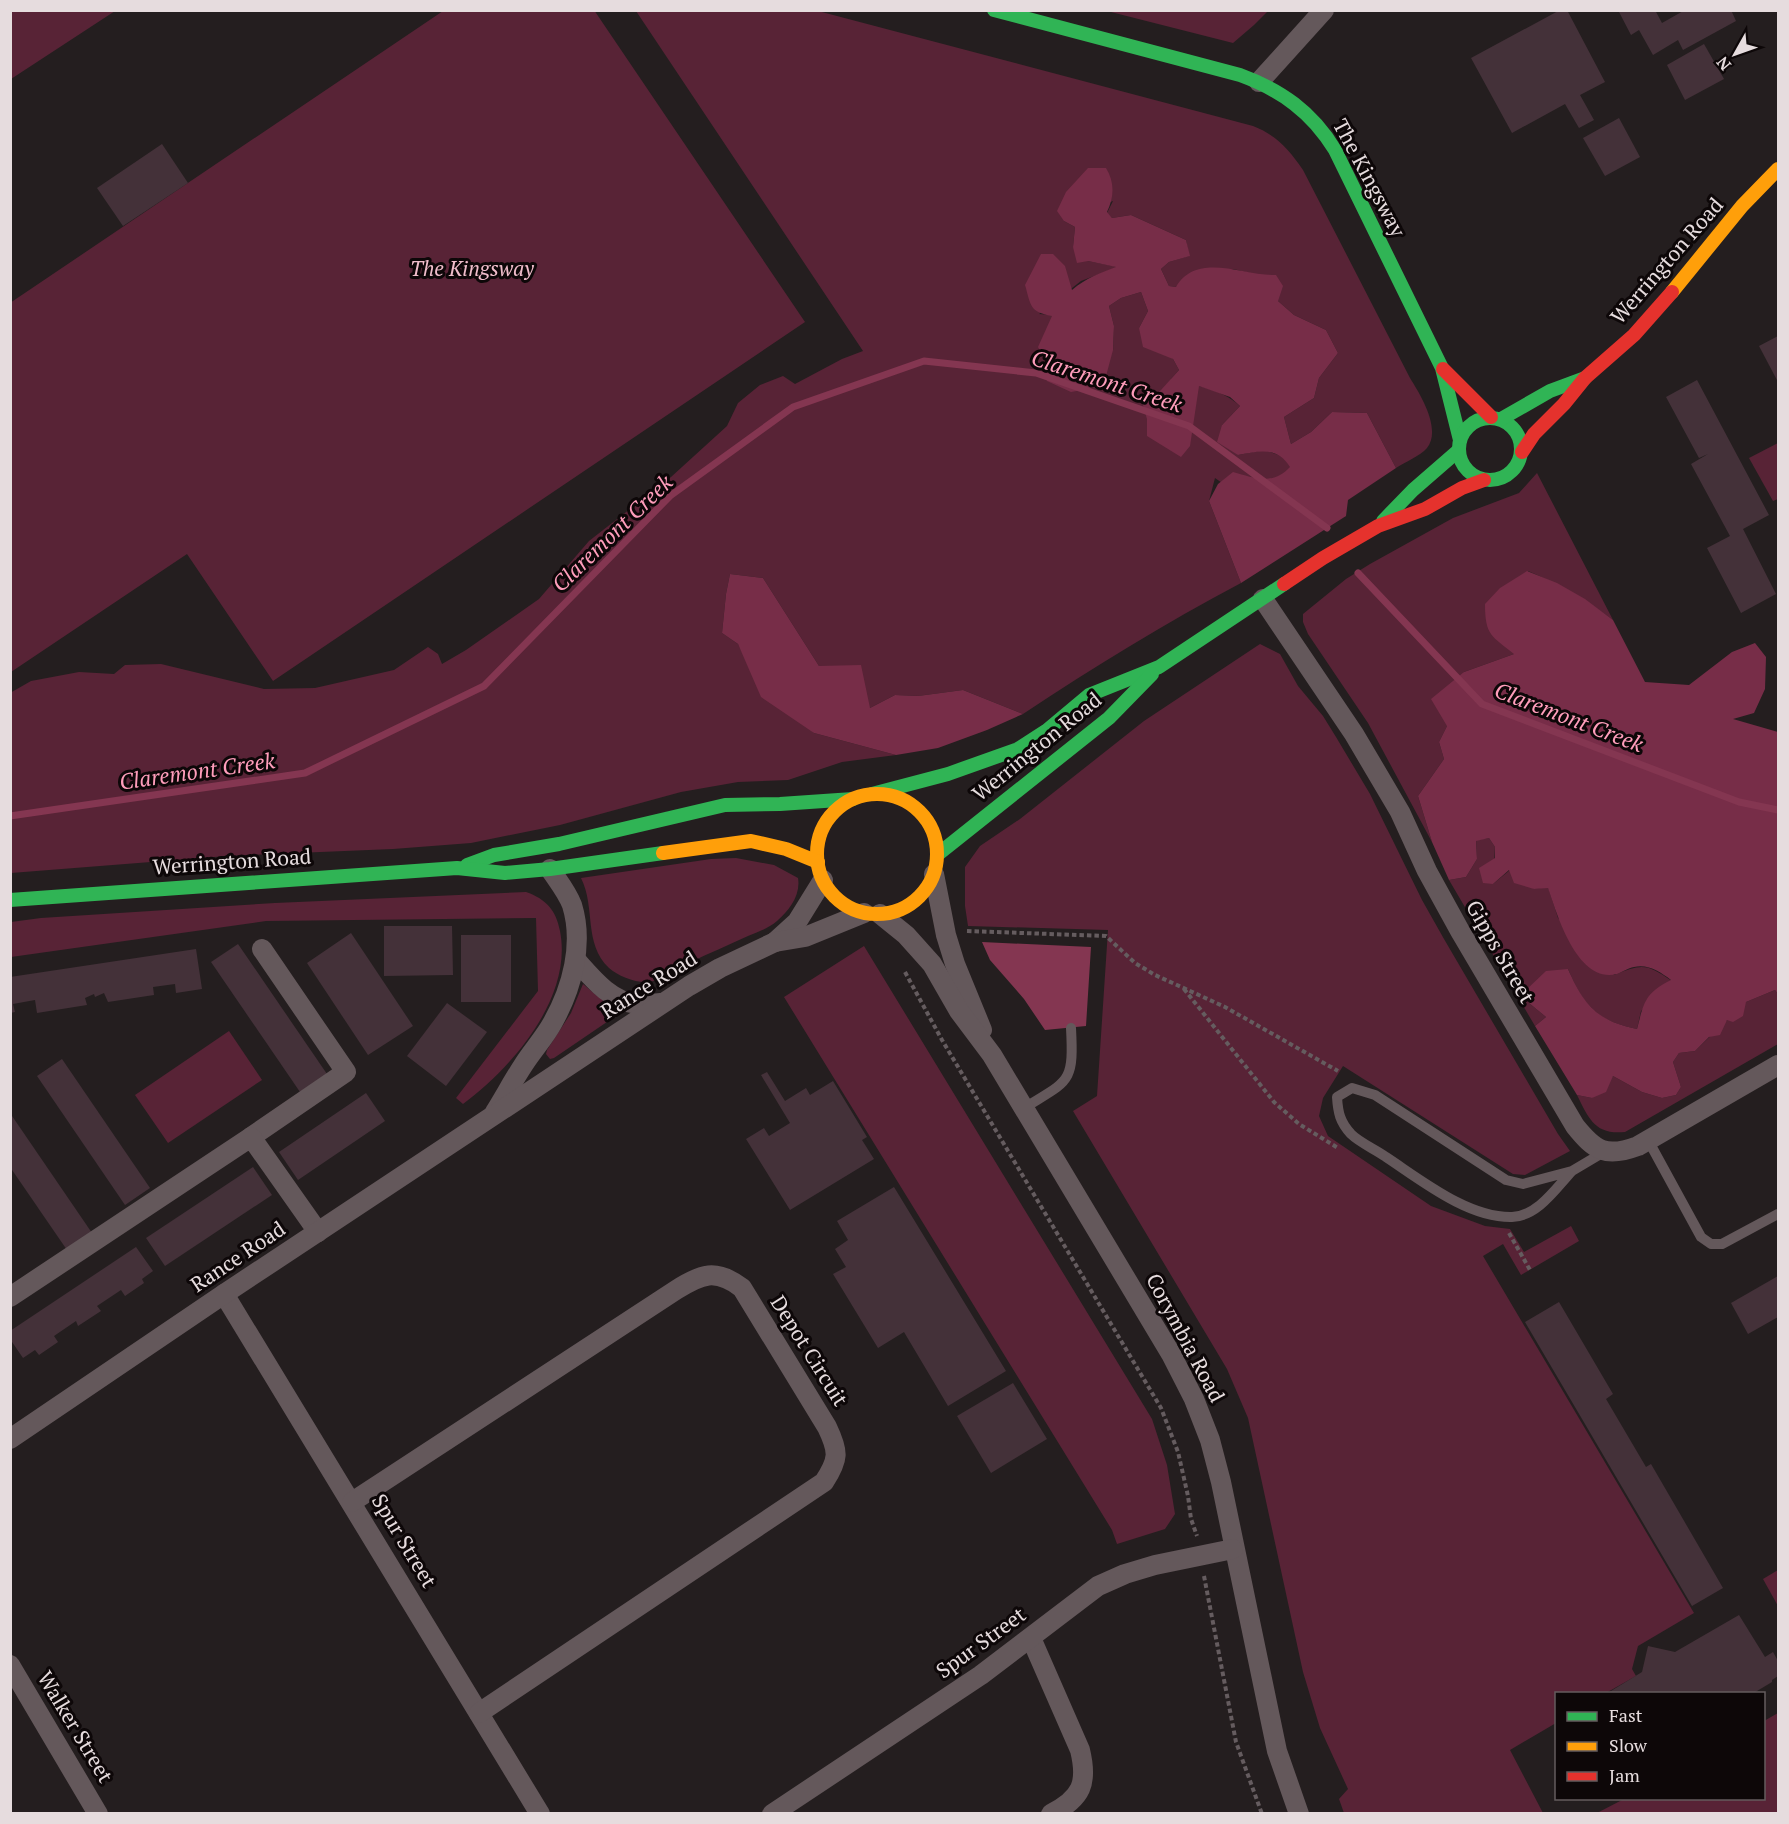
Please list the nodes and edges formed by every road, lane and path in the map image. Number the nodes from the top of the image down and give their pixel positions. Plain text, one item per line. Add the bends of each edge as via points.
1 (994, 10) edge
2 (1324, 10) edge
3 (1259, 82) junction
4 (1779, 169) edge
5 (1442, 368) junction
6 (1585, 378) junction
7 (1496, 418) junction
8 (1459, 445) junction
9 (1522, 452) junction
10 (1484, 480) junction
11 (1378, 526) junction
12 (1263, 599) junction
13 (1159, 667) junction
14 (872, 795) junction
15 (853, 799) junction
16 (935, 864) junction
17 (457, 868) junction
18 (550, 869) junction
19 (820, 871) junction
20 (10, 900) edge
21 (872, 914) junction
22 (964, 930) dead end
23 (775, 942) junction
24 (262, 949) dead end
25 (576, 960) junction
26 (905, 972) dead end
27 (661, 1003) junction
28 (1071, 1028) dead end
29 (992, 1055) junction
30 (1779, 1065) edge
31 (1338, 1071) dead end
32 (1023, 1108) junction
33 (492, 1116) junction
34 (251, 1137) junction
35 (1648, 1140) junction
36 (1604, 1152) junction
37 (1572, 1171) junction
38 (1779, 1214) edge
39 (318, 1232) junction
40 (224, 1294) junction
41 (10, 1297) edge
42 (10, 1439) edge
43 (352, 1502) junction
44 (1196, 1529) dead end
45 (1233, 1549) junction
46 (1204, 1581) dead end
47 (1031, 1638) junction
48 (10, 1665) edge
49 (479, 1713) junction
50 (98, 1814) edge
51 (540, 1814) edge
52 (772, 1814) edge
53 (1051, 1814) edge
54 (1262, 1814) edge
55 (1299, 1814) edge

1 - 3 main road, The Kingsway
2 - 3 street
3 - 5 main road, The Kingsway via 1283,94 1321,126
4 - 6 main road, Werrington Road via 1634,335
5 - 7 main road, The Kingsway
5 - 8 main road, The Kingsway
6 - 7 main road, Werrington Road
6 - 9 main road, Werrington Road
7 - 8 main road via 1481,418 1472,423 1464,430
7 - 9 main road via 1517,432
8 - 10 main road via 1466,469
8 - 11 main road, Werrington Road
9 - 10 main road via 1513,471 1504,477
10 - 11 main road, Werrington Road via 1425,509
11 - 12 main road, Werrington Road
12 - 13 main road, Werrington Road
12 - 36 street, Gipps Street via 1354,734 1400,812 1460,931 1575,1126 1588,1142
13 - 14 main road, Werrington Road via 1089,696 1018,749
13 - 16 main road, Werrington Road via 1110,718
14 - 15 main road
14 - 16 main road via 892,796 910,804 924,817 933,835
15 - 17 main road, Werrington Road via 725,805 494,855
15 - 19 main road via 836,810 824,825 818,843
16 - 21 main road via 924,892 910,905 895,912
16 - 29 street, Corymbia Road via 946,935
17 - 18 main road, Werrington Road via 505,873
17 - 20 main road, Werrington Road
18 - 19 main road, Werrington Road via 751,841 786,849
18 - 25 street, Rance Road via 572,906
19 - 21 main road via 834,896 849,908
19 - 23 street, Rance Road via 797,921
21 - 23 street, Rance Road via 805,938
21 - 29 street, Corymbia Road via 906,935 932,963 959,1011
22 - 31 path via 1106,936 1135,963 1155,975 1225,1007
23 - 27 street, Rance Road via 720,968
24 - 34 street via 346,1072
25 - 27 street via 615,997 636,1004
25 - 33 street, Rance Road via 553,1023
26 - 44 path via 1161,1408 1178,1452
27 - 33 street, Rance Road
28 - 32 lane via 1072,1060 1066,1080
29 - 32 street, Corymbia Road
30 - 35 street
32 - 45 street, Corymbia Road via 1194,1399 1221,1482
33 - 39 street, Rance Road
34 - 39 street
34 - 41 street
35 - 36 street via 1621,1152
35 - 38 lane via 1701,1238 1711,1244 1722,1244
36 - 37 lane
37 - 37 lane via 1546,1200 1529,1212 1513,1217 1489,1214 1443,1195 1352,1134 1338,1115 1337,1097 1352,1088 1375,1095 1506,1180 1523,1185
39 - 40 street, Rance Road
40 - 42 street, Rance Road
40 - 43 street, Spur Street
43 - 49 street, Spur Street
43 - 49 street, Depot Circuit via 676,1290 712,1274 729,1278 742,1288 821,1417 836,1446 835,1466 824,1482
45 - 47 street, Spur Street via 1125,1574 1098,1586
45 - 55 street, Corymbia Road via 1276,1751
46 - 54 path via 1236,1742
47 - 52 street, Spur Street
47 - 53 street via 1085,1770 1082,1787 1072,1800
48 - 50 street, Walker Street
49 - 51 street, Spur Street

